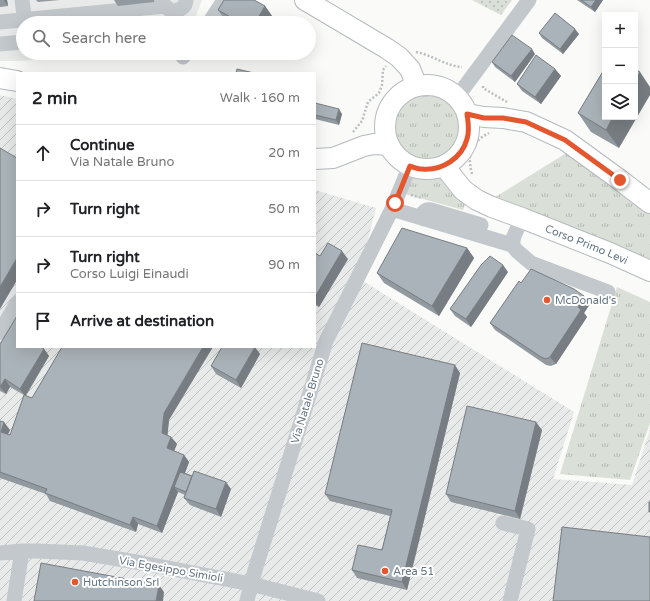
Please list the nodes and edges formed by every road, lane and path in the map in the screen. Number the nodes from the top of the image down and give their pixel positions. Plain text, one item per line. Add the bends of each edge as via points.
1 (22, 0) edge
2 (186, 0) edge
3 (224, 0) edge
4 (304, 0) edge
5 (529, 0) edge
6 (24, 16) edge
7 (72, 16) edge
8 (170, 16) edge
9 (172, 16) edge
10 (214, 16) edge
11 (16, 21) edge
12 (0, 22) edge
13 (16, 43) edge
14 (0, 44) edge
15 (399, 57) junction
16 (475, 74) junction
17 (0, 78) edge
18 (16, 81) edge
19 (410, 90) junction
20 (458, 101) junction
21 (511, 104) dead end
22 (385, 120) junction
23 (491, 132) dead end
24 (389, 146) junction
25 (356, 150) junction
26 (316, 158) edge
27 (410, 166) junction
28 (444, 166) junction
29 (473, 178) dead end
30 (399, 192) junction
31 (429, 199) dead end
32 (650, 203) edge
33 (392, 209) junction
34 (516, 233) junction
35 (650, 271) edge
36 (608, 292) dead end
37 (16, 305) edge
38 (0, 332) edge
39 (503, 523) dead end
40 (22, 551) junction
41 (0, 553) edge
42 (251, 584) junction
43 (14, 601) edge
44 (248, 601) edge
45 (318, 601) edge
46 (510, 601) edge

1 - 6 street
2 - 9 street via 183,8
3 - 10 street
4 - 15 main road
5 - 16 street
7 - 8 street via 165,6
11 - 12 street
13 - 14 street
15 - 16 path via 411,51 424,53 456,67 465,67
15 - 19 main road via 410,69
15 - 25 path via 382,70 379,93 368,102 362,121 343,143 344,146
16 - 20 street
16 - 21 path via 485,82 483,88
17 - 18 main road
19 - 20 main road via 429,85 440,87
19 - 22 main road via 394,101
20 - 28 main road via 469,126 468,138 462,150
20 - 32 main road via 484,118 526,122 565,140
22 - 24 main road via 384,130
22 - 25 main road via 374,137
23 - 29 path via 476,142 472,150 469,160
24 - 25 main road via 374,144
24 - 27 main road via 400,160
25 - 26 main road via 333,158
27 - 28 main road via 421,169
27 - 30 street, Via Natale Bruno
28 - 34 main road, Corso Primo Levi via 463,190 492,207
30 - 31 path
30 - 33 street, Via Natale Bruno
33 - 34 street, Corso Primo Levi via 424,219 423,214 427,209
33 - 42 street, Via Natale Bruno via 326,341
34 - 35 main road, Corso Primo Levi via 610,253
34 - 36 street, Corso Primo Levi via 517,251 531,263
37 - 38 street
39 - 46 street via 528,529
40 - 41 street, Via Egesippo Simioli
40 - 42 street, Via Egesippo Simioli via 83,553
40 - 43 street
42 - 44 street, Via Natale Bruno
42 - 45 street, Via Egesippo Simioli

